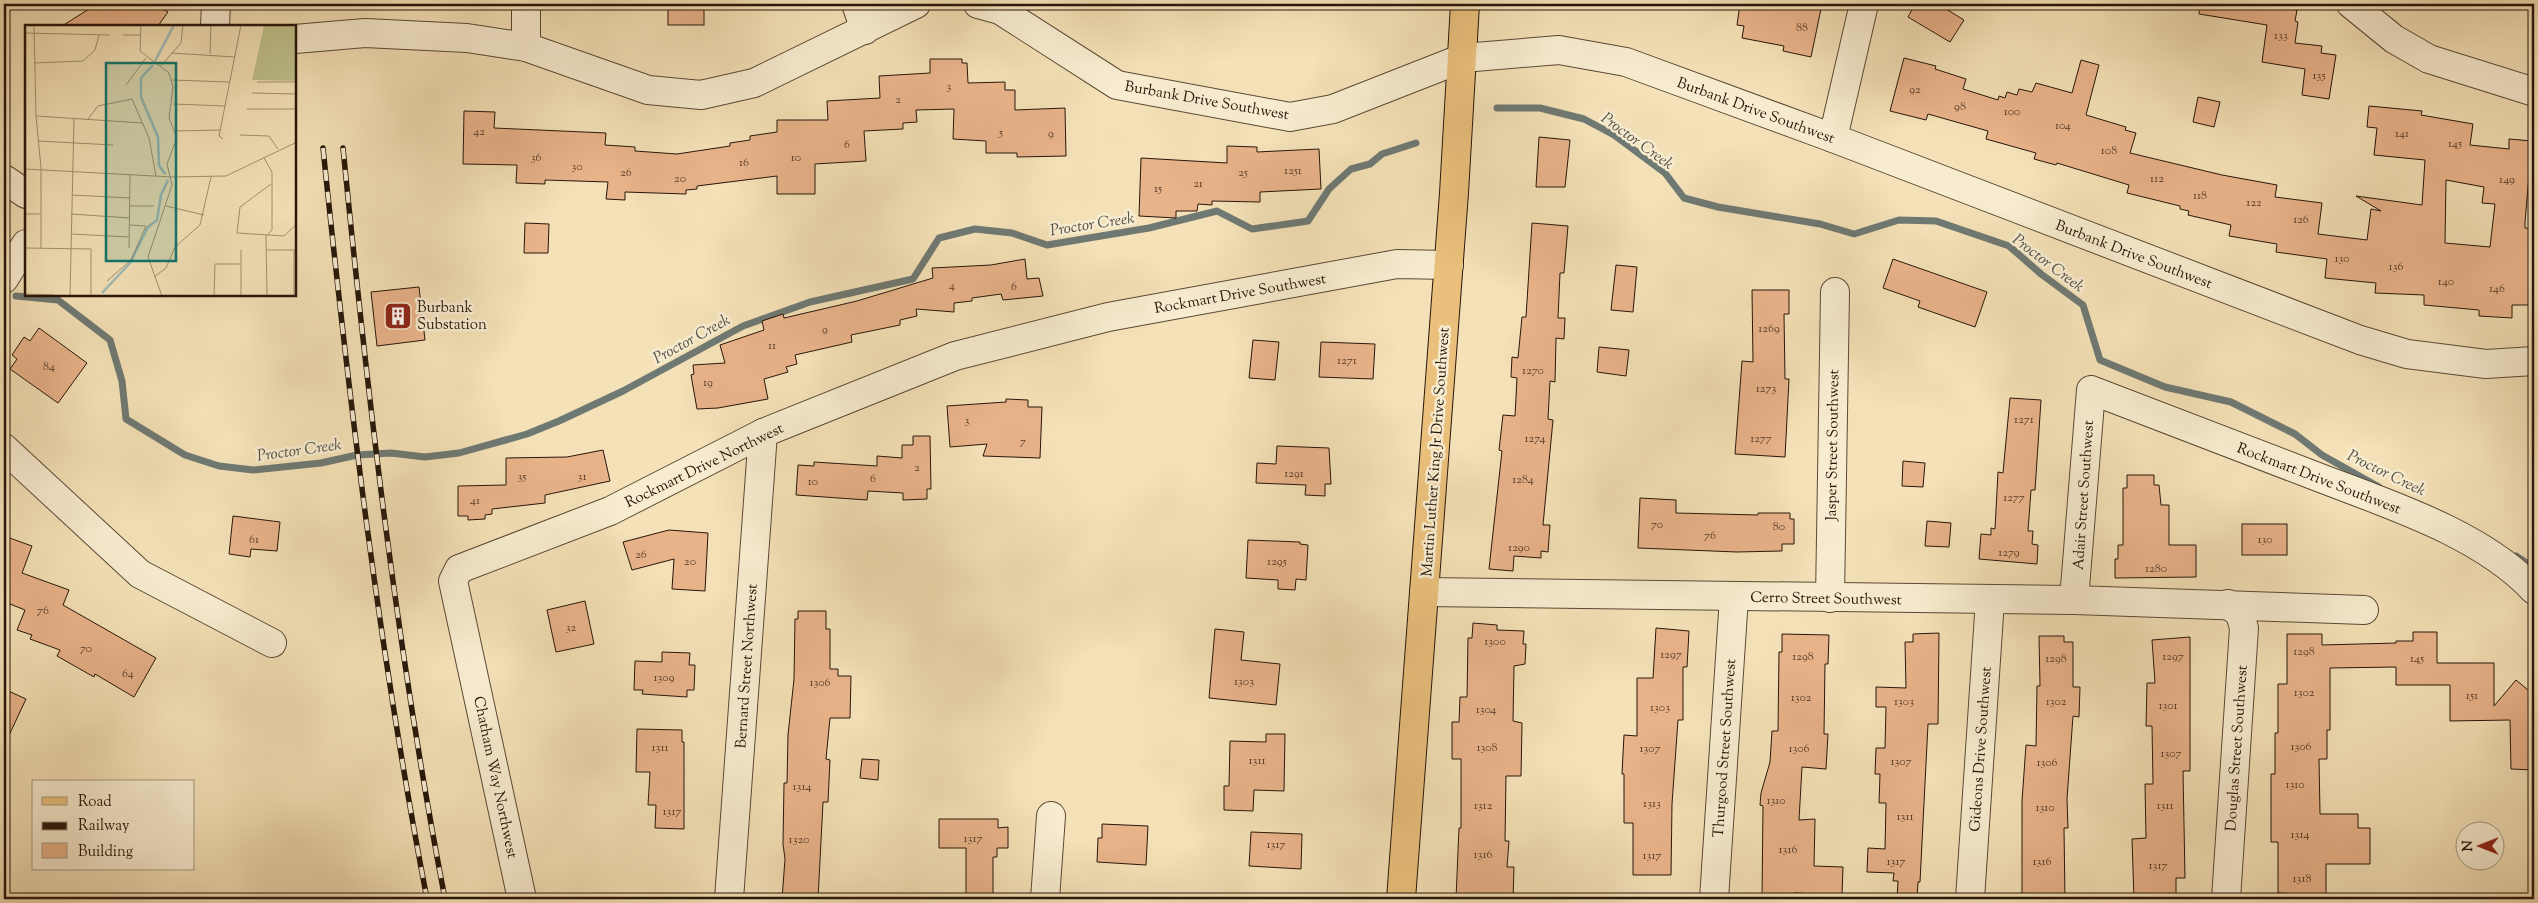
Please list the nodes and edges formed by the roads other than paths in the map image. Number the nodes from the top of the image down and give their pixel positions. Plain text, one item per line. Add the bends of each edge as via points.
1 (216, 4) edge
2 (526, 4) edge
3 (856, 4) edge
4 (916, 4) edge
5 (978, 4) edge
6 (1465, 4) edge
7 (1864, 4) edge
8 (2351, 4) edge
9 (216, 25) edge
10 (865, 30) junction
11 (296, 39) edge
12 (526, 47) junction
13 (1463, 58) junction
14 (2534, 92) edge
15 (1834, 138) junction
16 (4, 179) edge
17 (25, 193) edge
18 (25, 246) edge
19 (1449, 265) junction
20 (4, 279) edge
21 (1835, 292) dead end
22 (1034, 336) joint
23 (2534, 361) edge
24 (2091, 390) joint
25 (763, 433) junction
26 (4, 448) edge
27 (2534, 590) edge
28 (1424, 592) junction
29 (1734, 597) junction
30 (1830, 598) junction
31 (1990, 600) junction
32 (2074, 600) junction
33 (2228, 604) junction
34 (2364, 610) dead end
35 (272, 643) dead end
36 (469, 655) joint
37 (1050, 816) dead end
38 (522, 899) edge
39 (729, 899) edge
40 (1045, 899) edge
41 (1401, 899) edge
42 (1714, 899) edge
43 (1970, 899) edge
44 (2226, 899) edge

1 - 9 street
2 - 12 street
3 - 10 street
4 - 10 street
5 - 13 street, Burbank Drive Southwest via 1000,10 1117,85 1290,117 1333,109
6 - 13 main road, Martin Luther King Jr Drive Southwest
7 - 15 street
8 - 14 street via 2394,38 2429,58
10 - 12 street via 754,83 701,95 648,90
11 - 12 street via 365,33 467,38
13 - 15 street, Burbank Drive Southwest via 1559,50 1626,62
13 - 19 main road, Martin Luther King Jr Drive Southwest
15 - 23 street, Burbank Drive Southwest via 2360,340 2407,354 2486,364
16 - 17 street
18 - 20 street
19 - 22 street, Rockmart Drive Southwest via 1397,264 1108,317
19 - 28 main road, Martin Luther King Jr Drive Southwest
21 - 30 street, Jasper Street Southwest
22 - 25 street, Rockmart Drive Northwest via 955,356
24 - 27 street, Rockmart Drive Southwest via 2398,508 2467,539
24 - 32 street, Adair Street Southwest
25 - 36 street, Rockmart Drive Northwest via 610,511 459,569 453,582
25 - 39 street, Bernard Street Northwest
26 - 35 street via 140,574
28 - 29 street, Cerro Street Southwest
28 - 41 main road, Martin Luther King Jr Drive Southwest
29 - 30 street, Cerro Street Southwest
29 - 42 street, Thurgood Street Southwest
30 - 31 street, Cerro Street Southwest
31 - 32 street, Cerro Street Southwest
31 - 43 street, Gideons Drive Southwest
32 - 33 street, Cerro Street Southwest
33 - 34 street, Cerro Street Southwest
33 - 44 street, Douglas Street Southwest via 2240,614 2244,628
36 - 38 street, Chatham Way Northwest
37 - 40 street

